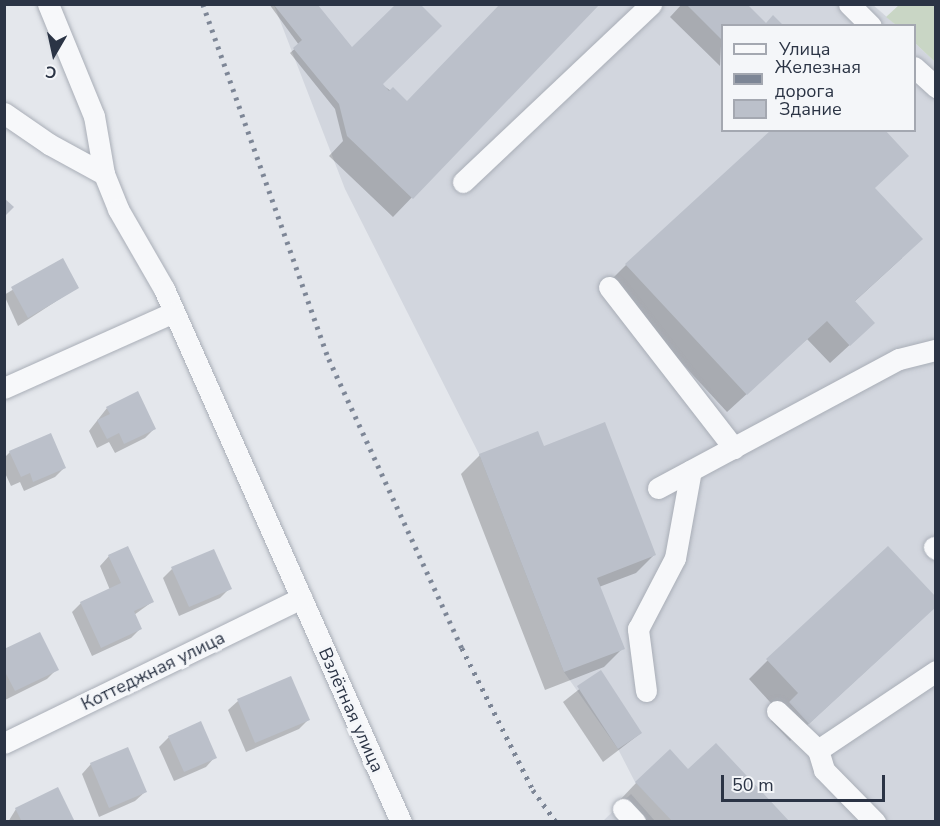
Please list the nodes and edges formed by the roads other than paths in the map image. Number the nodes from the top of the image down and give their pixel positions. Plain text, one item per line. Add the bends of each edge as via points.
1 (48, 4) edge
2 (651, 4) edge
3 (849, 4) edge
4 (869, 24) edge
5 (916, 68) edge
6 (936, 87) edge
7 (4, 112) edge
8 (104, 174) junction
9 (464, 182) dead end
10 (609, 287) dead end
11 (174, 312) junction
12 (936, 350) edge
13 (4, 388) edge
14 (734, 448) junction
15 (692, 470) junction
16 (658, 488) dead end
17 (302, 598) junction
18 (936, 671) edge
19 (646, 691) dead end
20 (777, 711) dead end
21 (4, 743) edge
22 (818, 750) junction
23 (401, 822) edge
24 (875, 822) edge

1 - 8 street, Взлётная улица via 94,116
2 - 9 street
3 - 4 street
5 - 6 street
7 - 8 street via 49,144
8 - 11 street, Взлётная улица via 118,209
10 - 14 street
11 - 13 street
11 - 17 street, Взлётная улица
12 - 14 street via 899,359
14 - 15 street
15 - 16 street
15 - 19 street via 675,558 638,629
17 - 21 street, Коттеджная улица
17 - 23 street, Взлётная улица
18 - 22 street
20 - 22 street
22 - 24 street via 824,770

